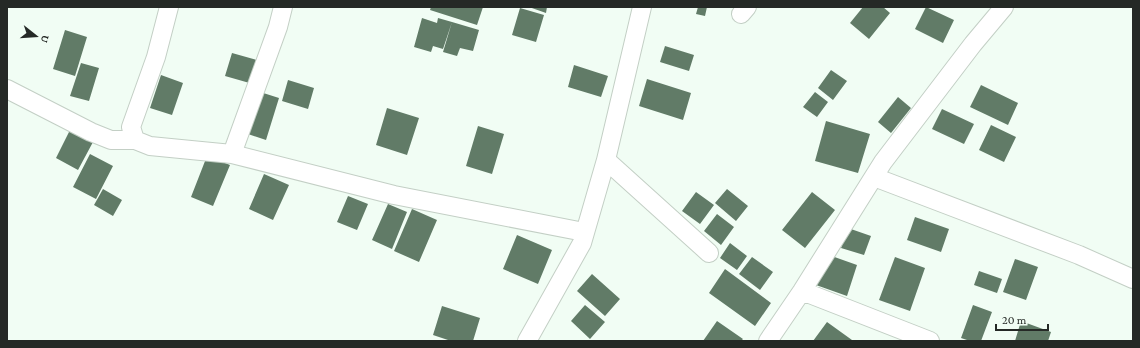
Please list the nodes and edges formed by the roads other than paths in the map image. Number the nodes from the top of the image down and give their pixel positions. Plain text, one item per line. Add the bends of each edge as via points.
1 (169, 7) edge
2 (283, 7) edge
3 (642, 7) edge
4 (1004, 7) edge
5 (7, 89) edge
6 (135, 140) junction
7 (232, 154) junction
8 (606, 160) junction
9 (874, 177) junction
10 (584, 232) junction
11 (709, 253) dead end
12 (1133, 279) edge
13 (802, 291) junction
14 (527, 341) edge
15 (768, 341) edge
16 (930, 341) edge

1 - 6 street via 156,57 131,127
2 - 7 street
3 - 8 street
4 - 9 street
5 - 6 street via 111,140
6 - 7 street via 150,146
7 - 10 street via 394,195
8 - 10 street
8 - 11 street
9 - 12 street via 1079,255
9 - 13 street
10 - 14 street via 582,243
13 - 15 street
13 - 16 street

